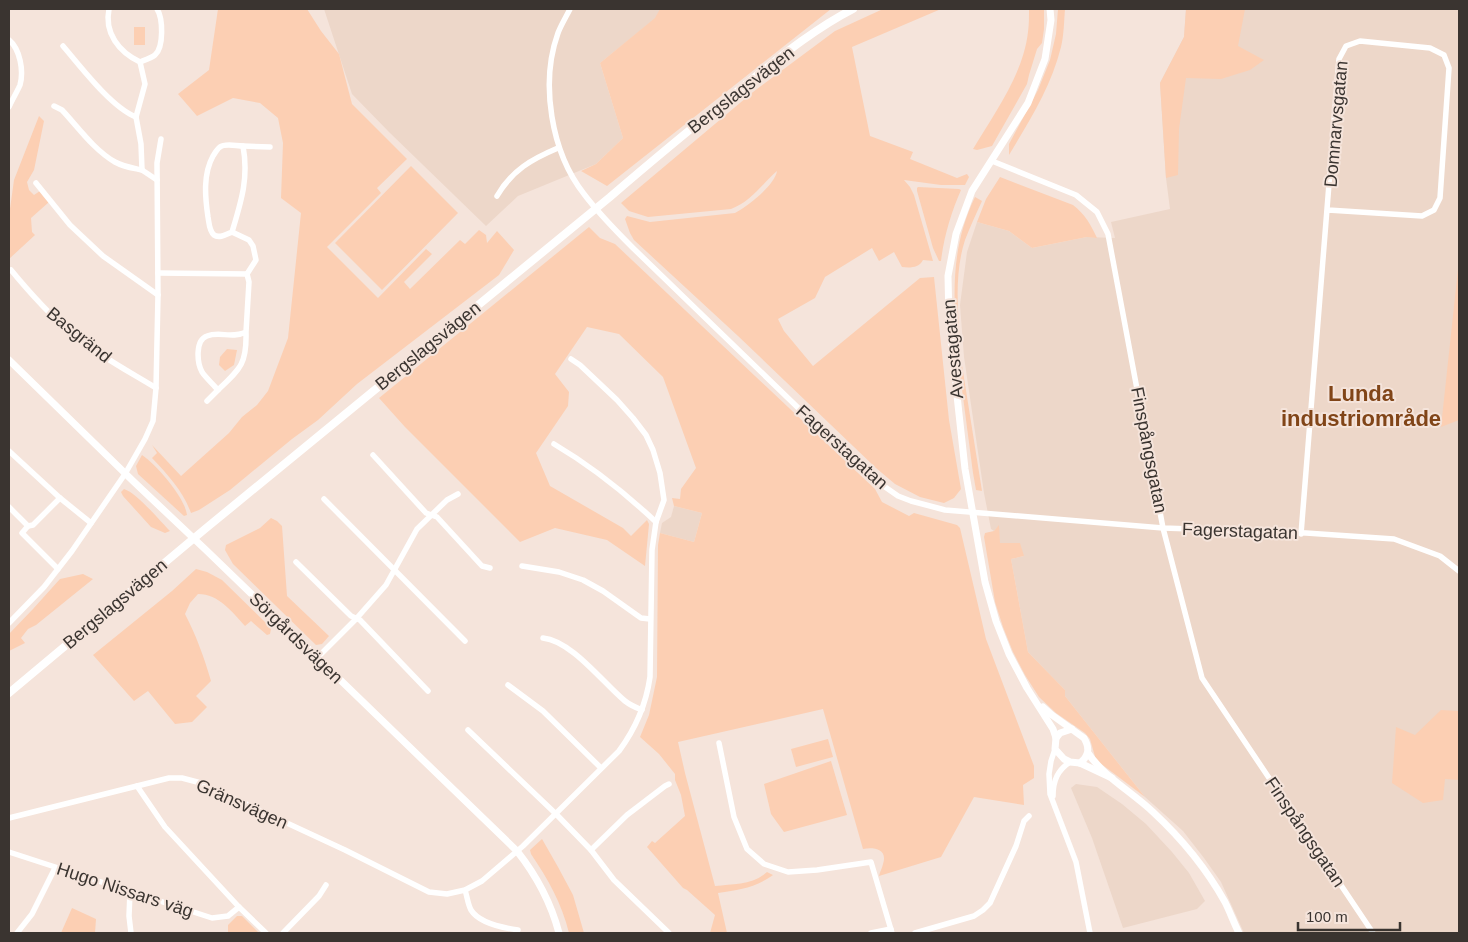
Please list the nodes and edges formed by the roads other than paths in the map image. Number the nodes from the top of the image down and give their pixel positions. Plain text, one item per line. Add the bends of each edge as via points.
1 (109, 9) edge
2 (157, 9) edge
3 (570, 9) edge
4 (853, 9) edge
5 (1050, 9) edge
6 (9, 40) edge
7 (63, 46) dead end
8 (140, 62) junction
9 (54, 106) dead end
10 (9, 107) edge
11 (136, 117) junction
12 (161, 139) dead end
13 (243, 146) junction
14 (270, 147) dead end
15 (558, 148) junction
16 (992, 161) junction
17 (142, 170) junction
18 (157, 180) junction
19 (36, 183) dead end
20 (497, 196) dead end
21 (596, 208) junction
22 (1328, 210) junction
23 (232, 232) junction
24 (11, 270) dead end
25 (158, 273) junction
26 (247, 274) junction
27 (158, 295) junction
28 (246, 332) junction
29 (571, 359) dead end
30 (9, 360) edge
31 (156, 388) junction
32 (218, 390) junction
33 (207, 401) dead end
34 (554, 444) dead end
35 (10, 454) edge
36 (372, 455) dead end
37 (125, 474) junction
38 (458, 494) dead end
39 (60, 498) junction
40 (324, 499) dead end
41 (10, 510) edge
42 (973, 513) junction
43 (432, 515) junction
44 (656, 522) junction
45 (91, 523) junction
46 (28, 526) junction
47 (1163, 528) junction
48 (1301, 534) junction
49 (193, 539) junction
50 (296, 562) dead end
51 (522, 566) dead end
52 (490, 568) dead end
53 (58, 569) junction
54 (394, 569) junction
55 (1459, 571) edge
56 (356, 618) junction
57 (650, 619) junction
58 (9, 624) edge
59 (543, 638) dead end
60 (465, 641) dead end
61 (317, 658) junction
62 (508, 685) dead end
63 (428, 691) dead end
64 (9, 692) edge
65 (1035, 700) junction
66 (642, 710) junction
67 (1072, 729) junction
68 (468, 730) dead end
69 (1056, 738) junction
70 (718, 743) dead end
71 (1055, 749) junction
72 (1088, 753) junction
73 (1070, 762) junction
74 (1080, 763) junction
75 (602, 768) junction
76 (1112, 778) junction
77 (669, 784) dead end
78 (137, 786) junction
79 (1053, 800) junction
80 (556, 814) junction
81 (1029, 816) dead end
82 (9, 818) edge
83 (517, 850) junction
84 (591, 850) junction
85 (9, 852) edge
86 (55, 868) junction
87 (326, 885) dead end
88 (465, 890) junction
89 (130, 892) junction
90 (239, 907) junction
91 (518, 930) dead end
92 (892, 931) edge
93 (17, 933) edge
94 (131, 933) edge
95 (266, 933) edge
96 (283, 933) edge
97 (559, 933) edge
98 (669, 933) edge
99 (871, 933) edge
100 (914, 933) edge
101 (1090, 933) edge
102 (1239, 933) edge
103 (1373, 933) edge

1 - 8 street via 110,32 121,50
2 - 8 street via 162,20 161,44 155,55
3 - 15 street, Fagerstagatan via 558,34 552,61 549,96
4 - 21 main road, Bergslagsvägen via 779,58
5 - 16 street, Avestagatan via 1045,59 1028,103
6 - 10 street via 16,46 22,68 20,84
7 - 11 street via 98,86 126,113
8 - 11 street via 145,84
9 - 17 street via 116,163
11 - 17 street
12 - 18 street
13 - 14 street
13 - 23 street via 246,166 243,194
13 - 23 street via 220,146 210,162 206,179 206,202 212,232 216,236
15 - 20 street via 521,168
15 - 21 street, Fagerstagatan via 582,193
16 - 42 street, Avestagatan via 968,199 956,234 948,276 952,352
16 - 47 street, Finspångsgatan via 1076,195 1097,212 1108,234
17 - 18 street
18 - 25 street
19 - 27 street via 70,225 103,256
21 - 42 street, Fagerstagatan via 633,248 868,475 911,501 939,509
21 - 49 main road, Bergslagsvägen
22 - 22 street, Domnarvsgatan via 1339,59 1346,46 1360,41 1430,48 1444,55 1449,76 1440,198 1434,210 1422,216
22 - 48 street, Domnarvsgatan
23 - 26 street via 250,240 253,246 256,260
24 - 31 street, Basgränd via 73,334
25 - 26 street
25 - 27 street
26 - 28 street
27 - 31 street
28 - 32 street via 246,354 241,366
28 - 32 street via 240,335 208,335 199,345 201,370
29 - 44 street, Gränsvägen via 617,400 654,450 664,500
30 - 37 street, Sörgårdsvägen
31 - 37 street via 153,421
32 - 33 street
34 - 44 street via 614,484
35 - 39 street
36 - 43 street via 426,513
37 - 45 street
37 - 49 street, Sörgårdsvägen
38 - 43 street
39 - 45 street
39 - 46 street via 33,525
40 - 54 street
41 - 46 street
42 - 47 street, Fagerstagatan
42 - 65 street, Avestagatan via 985,582 996,621 1016,670
43 - 52 street via 482,566
43 - 54 street via 417,529
44 - 57 street, Gränsvägen
45 - 53 street
46 - 53 street via 22,533
47 - 48 street, Fagerstagatan
47 - 103 street, Finspångsgatan via 1202,678
48 - 55 street, Fagerstagatan via 1394,539 1440,556
49 - 61 street, Sörgårdsvägen
49 - 64 main road, Bergslagsvägen
50 - 56 street
51 - 57 street via 583,580 641,618
53 - 58 street
54 - 56 street via 386,585
54 - 60 street
56 - 61 street
56 - 63 street
57 - 66 street, Gränsvägen via 650,677
59 - 66 street via 552,639 579,657 626,703
61 - 83 street, Sörgårdsvägen
62 - 75 street via 543,711
65 - 67 street, Avestagatan
65 - 69 street, Avestagatan
66 - 75 street, Gränsvägen via 630,736
67 - 69 street
67 - 72 street, Avestagatan via 1084,738
68 - 80 street
69 - 71 street
70 - 92 street via 734,817 747,849 764,864 788,872 871,862
71 - 73 street
71 - 79 street via 1049,774
72 - 74 street
72 - 76 street, Avestagatan
73 - 74 street
73 - 79 street via 1057,774
74 - 76 street
75 - 80 street, Gränsvägen
76 - 102 street via 1177,835 1225,902
77 - 84 street via 627,815
78 - 82 street, Gränsvägen
78 - 88 street, Gränsvägen via 169,778 201,783 429,892 447,894
78 - 90 street via 165,827
79 - 101 street via 1076,862
80 - 83 street, Gränsvägen
80 - 84 street
81 - 100 street via 1024,821 990,903 974,916
83 - 88 street, Gränsvägen via 482,881
83 - 97 street, Sörgårdsvägen via 536,877
84 - 98 street via 614,880
85 - 86 street, Hugo Nissars väg
86 - 89 street, Hugo Nissars väg
86 - 93 street via 32,914
87 - 96 street
88 - 91 street via 471,910 479,918
89 - 90 street, Hugo Nissars väg via 212,918 228,916
89 - 94 street
90 - 95 street
92 - 99 street

